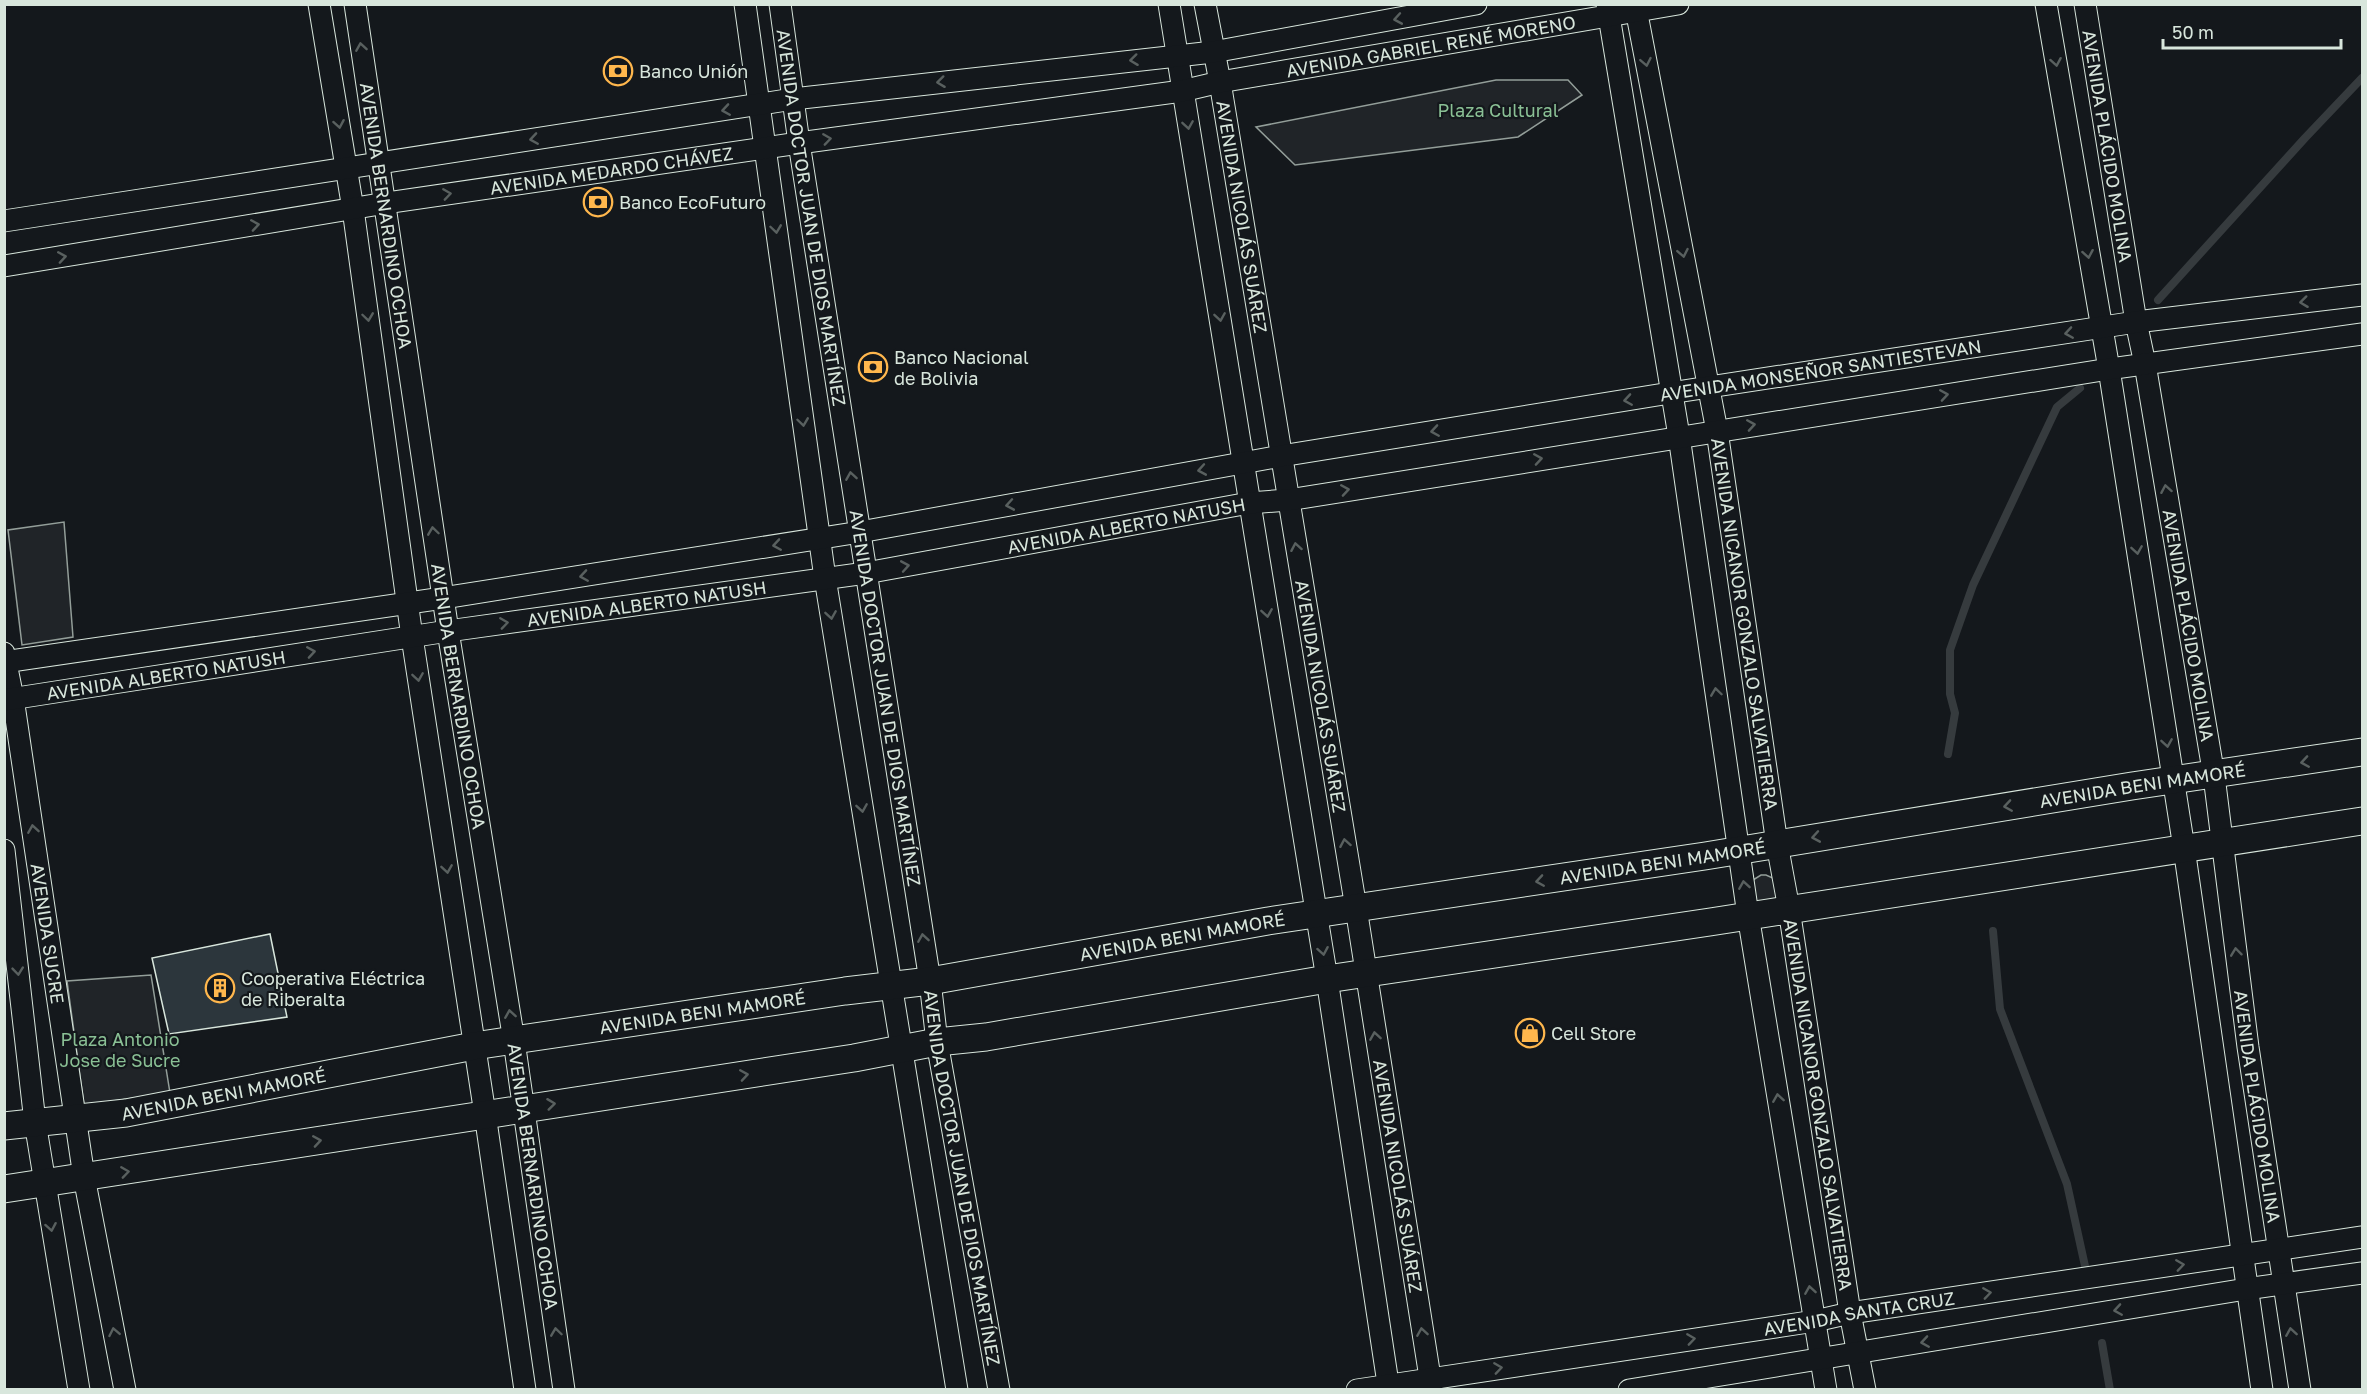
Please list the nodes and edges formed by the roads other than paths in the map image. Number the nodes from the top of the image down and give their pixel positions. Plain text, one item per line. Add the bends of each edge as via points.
1 (319, 4) edge
2 (355, 4) edge
3 (745, 4) edge
4 (780, 4) edge
5 (1169, 4) edge
6 (1205, 4) edge
7 (1476, 4) edge
8 (1678, 4) edge
9 (2046, 4) edge
10 (2085, 4) edge
11 (1635, 8) edge
12 (1608, 11) edge
13 (1213, 52) junction
14 (1177, 55) junction
15 (1220, 82) junction
16 (1182, 91) junction
17 (793, 99) junction
18 (758, 105) junction
19 (799, 143) junction
20 (764, 148) junction
21 (380, 163) junction
22 (346, 169) junction
23 (386, 203) junction
24 (353, 209) junction
25 (4, 221) edge
26 (4, 266) edge
27 (2362, 295) edge
28 (2136, 322) junction
29 (2101, 328) junction
30 (2362, 334) edge
31 (2145, 364) junction
32 (2109, 369) junction
33 (1709, 388) junction
34 (1670, 393) junction
35 (1717, 431) junction
36 (1679, 436) junction
37 (1281, 456) junction
38 (1244, 463) junction
39 (1288, 500) junction
40 (1249, 503) junction
41 (860, 532) junction
42 (820, 539) junction
43 (866, 573) junction
44 (825, 578) junction
45 (443, 598) junction
46 (407, 603) junction
47 (448, 631) junction
48 (412, 637) junction
49 (5, 659) edge
50 (9, 699) edge
51 (2362, 752) edge
52 (2214, 776) junction
53 (2173, 780) junction
54 (2362, 821) edge
55 (2223, 843) junction
56 (1777, 844) junction
57 (2184, 848) junction
58 (4, 850) edge
59 (1739, 850) junction
60 (1356, 908) junction
61 (1789, 909) junction
62 (1317, 914) junction
63 (1748, 915) junction
64 (1365, 973) junction
65 (1328, 979) junction
66 (930, 981) junction
67 (891, 985) junction
68 (514, 1041) junction
69 (937, 1042) junction
70 (474, 1046) junction
71 (903, 1048) junction
72 (522, 1108) junction
73 (485, 1114) junction
74 (76, 1119) junction
75 (35, 1122) junction
76 (4, 1126) edge
77 (84, 1178) junction
78 (44, 1183) junction
79 (4, 1189) edge
80 (2362, 1237) edge
81 (2278, 1251) junction
82 (2242, 1257) junction
83 (2362, 1273) edge
84 (2284, 1285) junction
85 (2246, 1289) junction
86 (1850, 1313) junction
87 (1815, 1321) junction
88 (1859, 1353) junction
89 (1821, 1358) junction
90 (1431, 1384) edge
91 (1388, 1387) edge
92 (79, 1389) edge
93 (125, 1389) edge
94 (525, 1389) edge
95 (564, 1389) edge
96 (957, 1389) edge
97 (999, 1389) edge
98 (1357, 1389) edge
99 (1629, 1389) edge
100 (1826, 1389) edge
101 (1865, 1389) edge
102 (2262, 1389) edge
103 (2300, 1389) edge

1 -> 22 street, AVENIDA BERNARDINO OCHOA
21 -> 2 street, AVENIDA BERNARDINO OCHOA
3 - 18 street, AVENIDA DOCTOR JUAN DE DIOS MARTÍNEZ
4 - 17 street, AVENIDA DOCTOR JUAN DE DIOS MARTÍNEZ
5 - 14 street, AVENIDA NICOLÁS SUÁREZ
6 - 13 street, AVENIDA NICOLÁS SUÁREZ
7 -> 13 street, AVENIDA GABRIEL RENÉ MORENO
8 - 11 street, AVENIDA GABRIEL RENÉ MORENO
9 -> 29 street, AVENIDA PLÁCIDO MOLINA
10 - 28 street, AVENIDA PLÁCIDO MOLINA
11 - 12 street, AVENIDA GABRIEL RENÉ MORENO
11 -> 33 street, AVENIDA NICANOR GONZALO SALVATIERRA
12 - 15 street, AVENIDA GABRIEL RENÉ MORENO
12 - 34 street, AVENIDA NICANOR GONZALO SALVATIERRA
13 - 14 street
13 - 15 street, AVENIDA NICOLÁS SUÁREZ
14 - 16 street, AVENIDA NICOLÁS SUÁREZ
14 -> 17 street
15 - 16 street, AVENIDA MEDARDO CHÁVEZ
15 - 37 street, AVENIDA NICOLÁS SUÁREZ
19 -> 16 street, AVENIDA MEDARDO CHÁVEZ
16 -> 38 street, AVENIDA NICOLÁS SUÁREZ
17 - 18 street
17 - 19 street, AVENIDA DOCTOR JUAN DE DIOS MARTÍNEZ
18 - 20 street, AVENIDA DOCTOR JUAN DE DIOS MARTÍNEZ
18 -> 21 street
19 - 20 street, AVENIDA MEDARDO CHÁVEZ
41 -> 19 street, AVENIDA DOCTOR JUAN DE DIOS MARTÍNEZ
23 -> 20 street, AVENIDA MEDARDO CHÁVEZ
20 -> 42 street, AVENIDA DOCTOR JUAN DE DIOS MARTÍNEZ
21 - 22 street
21 - 23 street, AVENIDA BERNARDINO OCHOA
22 - 24 street, AVENIDA BERNARDINO OCHOA
22 - 25 street
23 - 24 street, AVENIDA MEDARDO CHÁVEZ
45 -> 23 street, AVENIDA BERNARDINO OCHOA
26 -> 24 street, AVENIDA MEDARDO CHÁVEZ
24 -> 46 street, AVENIDA BERNARDINO OCHOA
27 -> 28 street, AVENIDA MONSEÑOR SANTIESTEVAN
28 - 29 street, AVENIDA MONSEÑOR SANTIESTEVAN
28 - 31 street, AVENIDA PLÁCIDO MOLINA
29 - 32 street, AVENIDA PLÁCIDO MOLINA
29 -> 33 street, AVENIDA MONSEÑOR SANTIESTEVAN
30 - 31 street
31 - 32 street
52 -> 31 street, AVENIDA PLÁCIDO MOLINA
35 -> 32 street
32 -> 53 street, AVENIDA PLÁCIDO MOLINA
33 - 34 street, AVENIDA MONSEÑOR SANTIESTEVAN
33 - 35 street, AVENIDA NICANOR GONZALO SALVATIERRA
34 - 36 street, AVENIDA NICANOR GONZALO SALVATIERRA
34 -> 37 street, AVENIDA MONSEÑOR SANTIESTEVAN
35 - 36 street
35 - 56 street, AVENIDA NICANOR GONZALO SALVATIERRA
39 -> 36 street
59 -> 36 street, AVENIDA NICANOR GONZALO SALVATIERRA
37 - 38 street, AVENIDA ALBERTO NATUSH
37 - 39 street, AVENIDA NICOLÁS SUÁREZ
38 - 40 street, AVENIDA NICOLÁS SUÁREZ
38 -> 41 street, AVENIDA ALBERTO NATUSH
39 - 40 street, AVENIDA ALBERTO NATUSH
60 -> 39 street, AVENIDA NICOLÁS SUÁREZ
43 -> 40 street, AVENIDA ALBERTO NATUSH
40 -> 62 street, AVENIDA NICOLÁS SUÁREZ
41 - 42 street, AVENIDA ALBERTO NATUSH
41 - 43 street, AVENIDA DOCTOR JUAN DE DIOS MARTÍNEZ
42 - 44 street, AVENIDA DOCTOR JUAN DE DIOS MARTÍNEZ
42 -> 45 street, AVENIDA ALBERTO NATUSH
43 - 44 street, AVENIDA ALBERTO NATUSH
66 -> 43 street, AVENIDA DOCTOR JUAN DE DIOS MARTÍNEZ
47 -> 44 street, AVENIDA ALBERTO NATUSH
44 -> 67 street, AVENIDA DOCTOR JUAN DE DIOS MARTÍNEZ
45 - 46 street, AVENIDA ALBERTO NATUSH
45 - 47 street, AVENIDA BERNARDINO OCHOA
46 - 48 street, AVENIDA BERNARDINO OCHOA
46 - 49 street, AVENIDA ALBERTO NATUSH
47 - 48 street, AVENIDA ALBERTO NATUSH
68 -> 47 street, AVENIDA BERNARDINO OCHOA
50 -> 48 street, AVENIDA ALBERTO NATUSH
48 -> 70 street, AVENIDA BERNARDINO OCHOA
49 - 50 street, AVENIDA SUCRE
74 -> 50 street, AVENIDA SUCRE
51 -> 52 street, AVENIDA BENI MAMORÉ
52 - 53 street, AVENIDA BENI MAMORÉ
52 - 55 street, AVENIDA PLÁCIDO MOLINA
53 -> 56 street, AVENIDA BENI MAMORÉ
53 - 57 street, AVENIDA PLÁCIDO MOLINA
54 - 55 street
55 - 57 street
81 -> 55 street, AVENIDA PLÁCIDO MOLINA
56 - 59 street, AVENIDA BENI MAMORÉ
56 - 61 street, AVENIDA NICANOR GONZALO SALVATIERRA
57 - 61 street
57 - 82 street, AVENIDA PLÁCIDO MOLINA
58 -> 75 street, AVENIDA SUCRE
59 -> 60 street, AVENIDA BENI MAMORÉ
63 -> 59 street, AVENIDA NICANOR GONZALO SALVATIERRA
60 - 62 street, AVENIDA BENI MAMORÉ
60 - 64 street, AVENIDA NICOLÁS SUÁREZ
61 - 63 street
61 - 86 street, AVENIDA NICANOR GONZALO SALVATIERRA
62 -> 65 street, AVENIDA NICOLÁS SUÁREZ
62 - 66 street, AVENIDA BENI MAMORÉ
63 - 64 street
87 -> 63 street, AVENIDA NICANOR GONZALO SALVATIERRA
64 - 65 street
90 -> 64 street, AVENIDA NICOLÁS SUÁREZ
65 - 69 street via 986,1038
65 - 91 street, AVENIDA NICOLÁS SUÁREZ
66 - 67 street, AVENIDA BENI MAMORÉ
66 - 69 street, AVENIDA DOCTOR JUAN DE DIOS MARTÍNEZ
67 - 68 street, AVENIDA BENI MAMORÉ
67 - 71 street, AVENIDA DOCTOR JUAN DE DIOS MARTÍNEZ
68 - 70 street, AVENIDA BENI MAMORÉ
68 - 72 street, AVENIDA BERNARDINO OCHOA
69 - 71 street
69 - 97 street, AVENIDA DOCTOR JUAN DE DIOS MARTÍNEZ
70 - 73 street, AVENIDA BERNARDINO OCHOA
70 - 74 street, AVENIDA BENI MAMORÉ via 126,1113
72 -> 71 street
71 - 96 street, AVENIDA DOCTOR JUAN DE DIOS MARTÍNEZ
72 - 73 street
95 -> 72 street, AVENIDA BERNARDINO OCHOA
77 -> 73 street
73 - 94 street, AVENIDA BERNARDINO OCHOA
74 - 75 street, AVENIDA BENI MAMORÉ
74 - 77 street, AVENIDA SUCRE
75 - 76 street, AVENIDA BENI MAMORÉ
75 - 78 street, AVENIDA SUCRE
77 - 78 street
93 -> 77 street, AVENIDA SUCRE
78 - 79 street
78 -> 92 street, AVENIDA SUCRE
80 - 81 street, AVENIDA SANTA CRUZ
81 - 82 street, AVENIDA SANTA CRUZ
81 - 84 street, AVENIDA PLÁCIDO MOLINA
82 - 85 street, AVENIDA PLÁCIDO MOLINA
86 -> 82 street, AVENIDA SANTA CRUZ
83 - 84 street
84 - 85 street
103 -> 84 street, AVENIDA PLÁCIDO MOLINA
85 -> 88 street
85 - 102 street, AVENIDA PLÁCIDO MOLINA
86 - 87 street, AVENIDA SANTA CRUZ
86 - 88 street, AVENIDA NICANOR GONZALO SALVATIERRA
87 - 89 street, AVENIDA NICANOR GONZALO SALVATIERRA
90 -> 87 street, AVENIDA SANTA CRUZ
88 - 89 street
88 - 101 street, AVENIDA NICANOR GONZALO SALVATIERRA
89 - 99 street
89 - 100 street, AVENIDA NICANOR GONZALO SALVATIERRA
90 - 91 street, AVENIDA SANTA CRUZ
91 - 98 street, AVENIDA SANTA CRUZ

